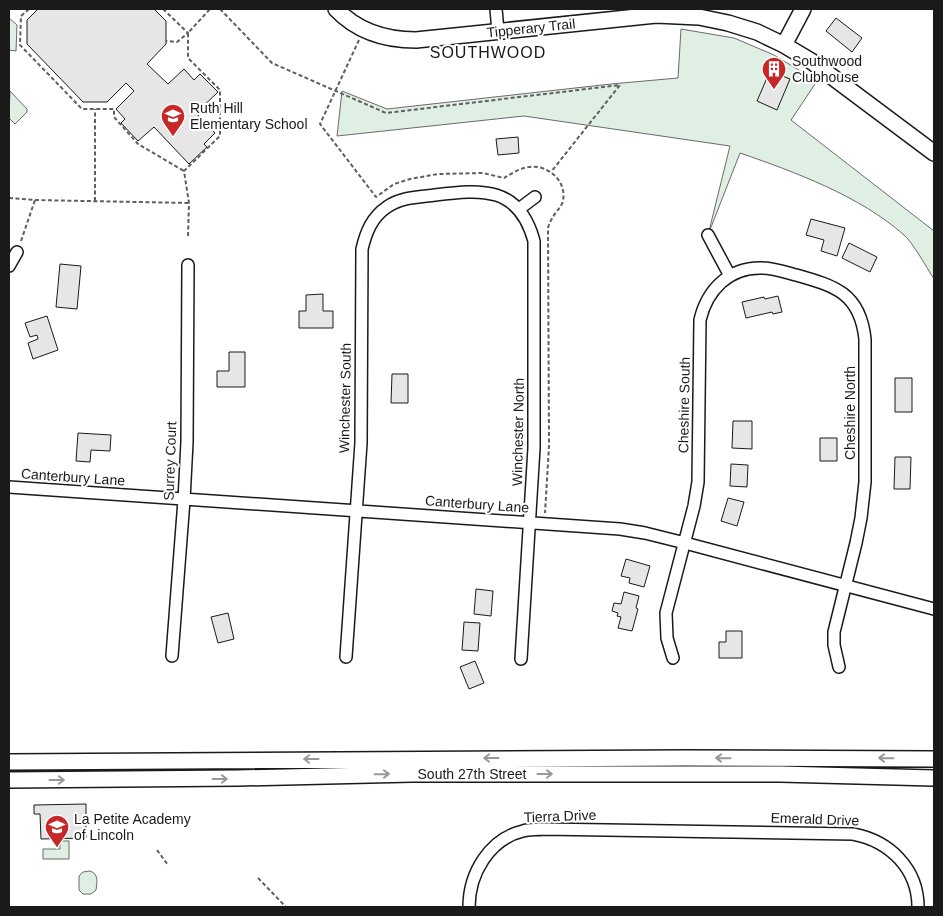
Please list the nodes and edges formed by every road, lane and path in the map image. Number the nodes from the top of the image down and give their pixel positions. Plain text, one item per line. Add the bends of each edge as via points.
1 (29, 9) edge
2 (163, 9) edge
3 (210, 9) edge
4 (220, 9) edge
5 (227, 9) edge
6 (336, 9) edge
7 (496, 9) edge
8 (803, 9) edge
9 (224, 12) junction
10 (656, 12) edge
11 (498, 31) junction
12 (188, 33) junction
13 (359, 39) dead end
14 (166, 41) dead end
15 (784, 45) junction
16 (336, 91) junction
17 (95, 108) junction
18 (934, 153) edge
19 (184, 171) junction
20 (551, 173) junction
21 (445, 194) joint
22 (535, 196) dead end
23 (9, 198) edge
24 (35, 200) junction
25 (95, 201) junction
26 (189, 202) junction
27 (519, 210) junction
28 (708, 235) dead end
29 (188, 236) dead end
30 (17, 252) joint
31 (188, 265) dead end
32 (9, 266) edge
33 (730, 276) junction
34 (798, 276) joint
35 (9, 488) edge
36 (184, 500) junction
37 (356, 511) junction
38 (544, 514) dead end
39 (530, 523) junction
40 (684, 543) junction
41 (844, 586) junction
42 (934, 610) edge
43 (172, 656) dead end
44 (346, 657) dead end
45 (673, 658) dead end
46 (521, 659) dead end
47 (839, 667) dead end
48 (934, 759) edge
49 (9, 762) edge
50 (934, 778) edge
51 (9, 780) edge
52 (699, 830) joint
53 (157, 850) dead end
54 (168, 866) dead end
55 (258, 878) dead end
56 (286, 907) edge
57 (469, 907) edge
58 (918, 907) edge

1 - 17 path via 21,16 20,45 82,108
2 - 12 path
3 - 12 path
4 - 9 path
5 - 9 path
6 - 11 main road, Tipperary Trail via 368,32 401,40
7 - 11 street
8 - 15 main road
9 - 16 path via 272,64
10 - 11 main road, Tipperary Trail
10 - 15 main road, Tipperary Trail via 728,23
12 - 14 path via 178,42
12 - 19 path via 188,58 220,90 220,136
13 - 16 path
15 - 18 main road, Tipperary Trail via 811,61
16 - 20 path via 320,124 376,197 394,184 438,174 483,173 504,178 518,170 534,167
16 - 20 path via 386,113 620,85
17 - 19 path via 114,109 114,117 138,144
17 - 25 path
19 - 26 path
20 - 38 path via 562,187 563,200 548,228 549,446
21 - 27 street, Winchester North via 484,191 498,195
21 - 37 street, Winchester South via 410,198 387,207 365,234 362,249 361,442
22 - 27 street
23 - 24 path
24 - 25 path
24 - 30 path
25 - 26 path
26 - 29 path
27 - 39 street, Winchester North via 531,230 535,250 534,448
28 - 33 street
30 - 32 street
31 - 36 street, Surrey Court
33 - 34 street, Cheshire South via 763,268
33 - 40 street, Cheshire South via 709,295 700,320 698,482
34 - 41 street, Cheshire North via 839,290 854,306 864,326 865,482 861,518
35 - 36 street, Canterbury Lane
36 - 37 street, Canterbury Lane
36 - 43 street, Surrey Court
37 - 39 street, Canterbury Lane
37 - 44 street, Winchester South
39 - 40 street, Canterbury Lane via 620,529
39 - 46 street, Winchester North
40 - 41 street, Canterbury Lane
40 - 45 street, Cheshire South via 666,614 666,638
41 - 42 street, Canterbury Lane
41 - 47 street, Cheshire North via 834,632
48 -> 49 main road, South 27th Street
51 -> 50 main road, South 27th Street via 412,774 771,774
52 - 57 street, Tierra Drive via 542,829 518,832 501,840 483,858 474,874
52 - 58 street, Emerald Drive via 864,836 891,851 909,870
53 - 54 path
55 - 56 path

